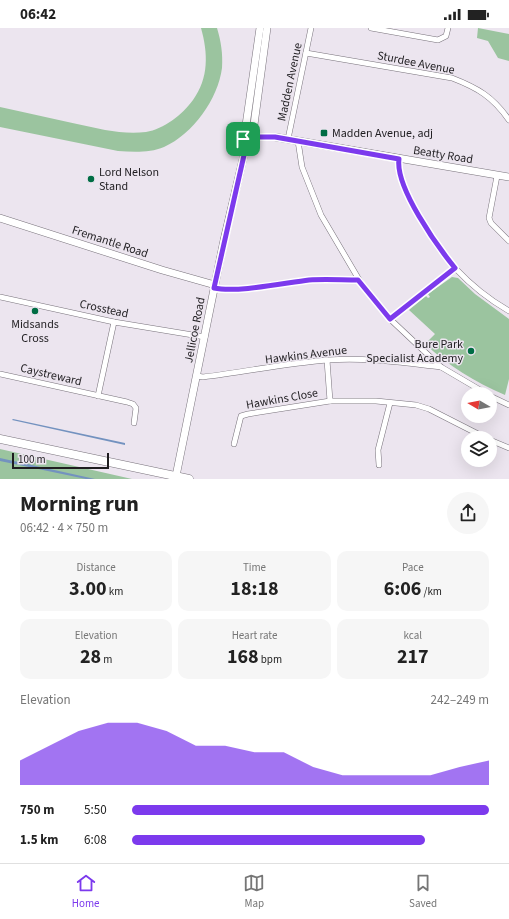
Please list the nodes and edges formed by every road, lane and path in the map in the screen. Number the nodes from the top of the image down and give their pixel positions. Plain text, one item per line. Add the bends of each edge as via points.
1 (260, 28) edge
2 (267, 28) edge
3 (311, 28) edge
4 (371, 28) edge
5 (448, 28) edge
6 (306, 53) junction
7 (509, 120) edge
8 (245, 132) junction
9 (253, 134) junction
10 (288, 139) junction
11 (298, 141) junction
12 (247, 142) junction
13 (399, 159) junction
14 (497, 176) junction
15 (509, 177) edge
16 (0, 218) edge
17 (509, 240) edge
18 (455, 268) junction
19 (358, 280) junction
20 (214, 286) junction
21 (0, 297) edge
22 (509, 311) edge
23 (390, 319) junction
24 (114, 322) junction
25 (205, 337) junction
26 (327, 360) junction
27 (441, 367) junction
28 (0, 374) edge
29 (197, 376) junction
30 (475, 387) edge
31 (98, 396) junction
32 (497, 399) edge
33 (330, 401) junction
34 (390, 403) junction
35 (509, 405) edge
36 (134, 423) dead end
37 (472, 431) edge
38 (0, 439) edge
39 (497, 443) edge
40 (234, 444) dead end
41 (509, 448) edge
42 (379, 464) dead end
43 (176, 476) junction
44 (189, 479) edge

1 - 8 street, Jellicoe Road
2 - 9 street
3 - 6 street, Madden Avenue
4 - 5 street via 438,40 446,36
6 - 7 street, Sturdee Avenue via 452,78 488,96
6 - 10 street, Madden Avenue
8 - 9 street via 249,130
8 - 12 street, Jellicoe Road via 242,137
9 - 10 street, Beatty Road
9 - 12 street via 251,142
10 - 11 street, Beatty Road
11 - 13 street, Beatty Road
11 - 19 street via 302,167 321,215
12 - 20 street, Jellicoe Road
13 - 14 street, Beatty Road
13 - 18 street via 399,171 412,203 442,252
14 - 15 street, Beatty Road
14 - 17 street via 490,224
16 - 20 street, Fremantle Road
18 - 22 street
18 - 23 street
19 - 20 street via 311,280 221,290
19 - 23 street
20 - 25 street, Jellicoe Road
21 - 24 street, Crosstead
23 - 27 street
24 - 25 street, Crosstead
24 - 31 street
25 - 29 street, Jellicoe Road
26 - 27 street, Hawkins Avenue via 370,360
26 - 29 street, Hawkins Avenue
26 - 33 street, Hawkins Close
27 - 30 street
28 - 31 street, Caystreward
29 - 43 street, Jellicoe Road
31 - 36 street, Caystreward via 133,404 136,413
32 - 35 street
33 - 34 street, Hawkins Close
33 - 40 street, Hawkins Close via 241,416
34 - 37 street, Hawkins Close via 429,409
34 - 42 street via 378,450
38 - 43 main road
39 - 41 street
43 - 44 main road

